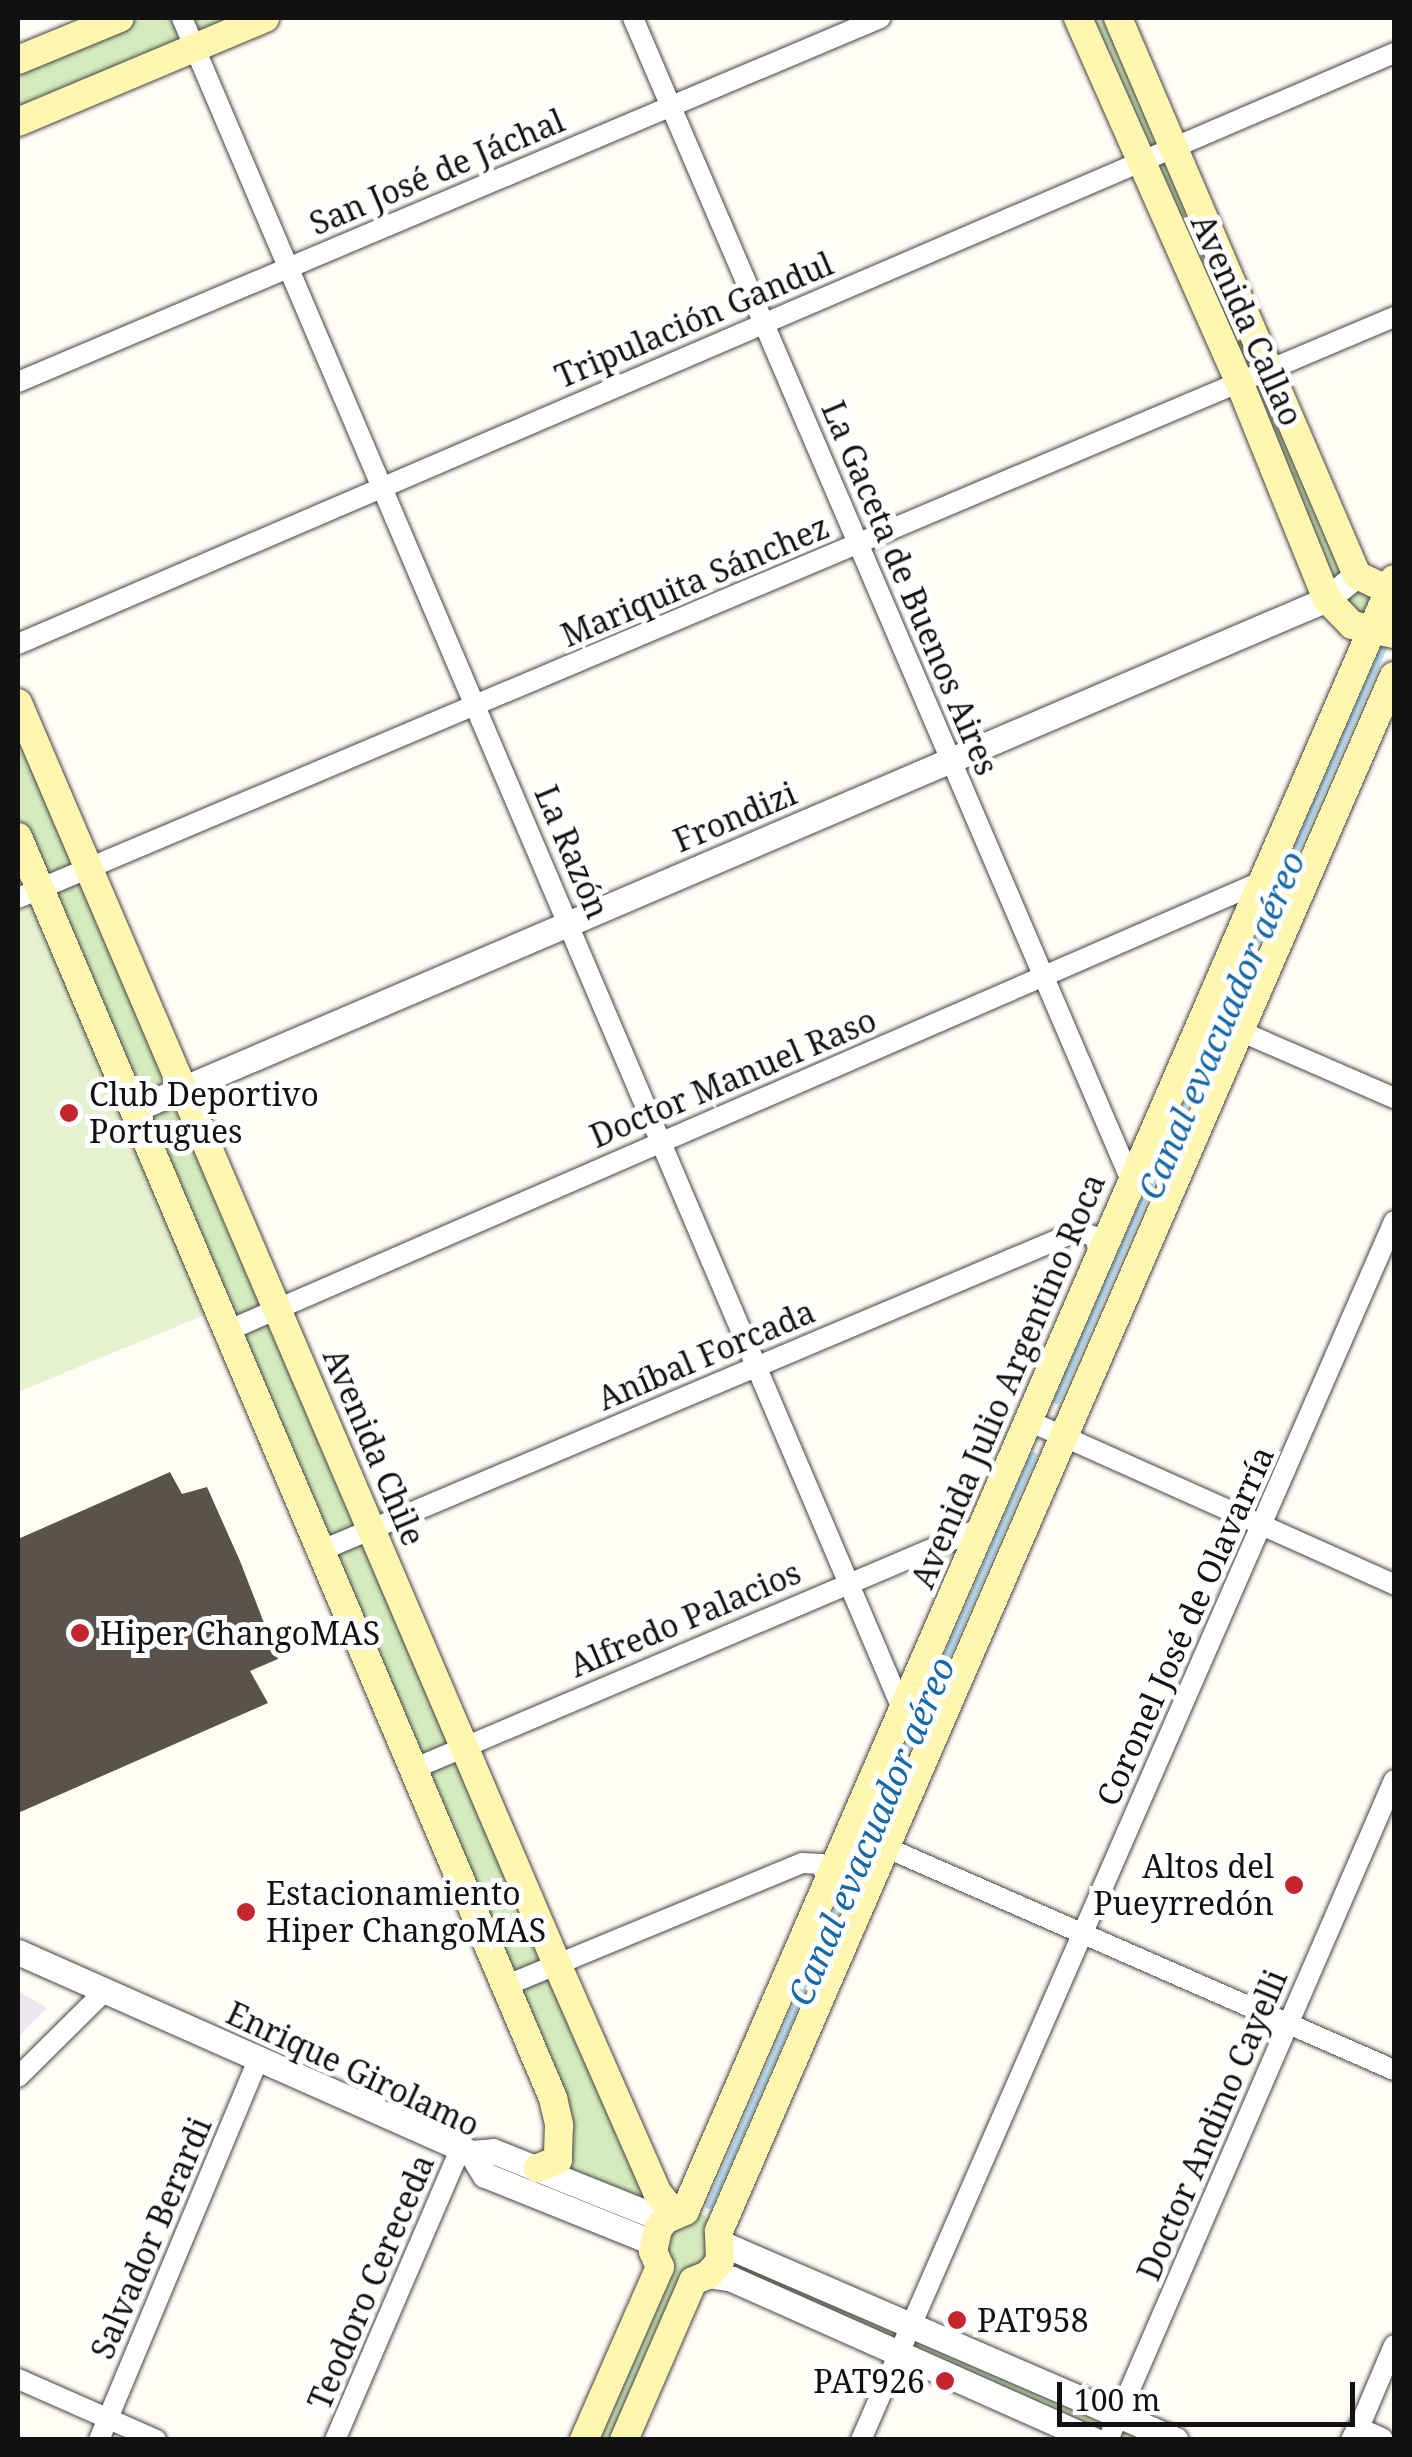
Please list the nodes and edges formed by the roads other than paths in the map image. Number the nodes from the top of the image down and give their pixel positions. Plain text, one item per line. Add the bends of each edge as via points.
1 (120, 18) edge
2 (182, 18) edge
3 (265, 18) edge
4 (633, 18) edge
5 (880, 18) edge
6 (1078, 18) edge
7 (1118, 18) edge
8 (195, 48) junction
9 (1394, 53) edge
10 (18, 60) edge
11 (671, 106) junction
12 (18, 122) edge
13 (1174, 150) junction
14 (1140, 165) junction
15 (289, 268) junction
16 (1394, 317) edge
17 (764, 322) junction
18 (1270, 372) junction
19 (18, 382) edge
20 (1240, 384) junction
21 (382, 486) junction
22 (860, 544) junction
23 (1358, 576) junction
24 (1393, 588) edge
25 (1327, 599) junction
26 (1384, 631) edge
27 (18, 644) edge
28 (1394, 676) edge
29 (18, 703) edge
30 (478, 705) junction
31 (951, 760) junction
32 (18, 837) edge
33 (89, 868) junction
34 (1263, 881) junction
35 (29, 893) edge
36 (570, 924) junction
37 (1043, 976) junction
38 (1240, 1030) junction
39 (182, 1090) junction
40 (1394, 1098) edge
41 (133, 1110) junction
42 (662, 1142) junction
43 (1132, 1183) junction
44 (1394, 1221) edge
45 (1100, 1257) junction
46 (276, 1309) junction
47 (227, 1330) junction
48 (758, 1366) junction
49 (1029, 1421) junction
50 (1064, 1437) junction
51 (1262, 1526) junction
52 (983, 1527) junction
53 (371, 1529) junction
54 (320, 1551) junction
55 (848, 1582) junction
56 (1394, 1584) edge
57 (903, 1710) junction
58 (464, 1746) junction
59 (413, 1769) junction
60 (1394, 1780) edge
61 (886, 1847) junction
62 (828, 1882) junction
63 (1084, 1932) junction
64 (18, 1952) edge
65 (557, 1964) junction
66 (505, 1986) junction
67 (105, 1991) junction
68 (1289, 2023) junction
69 (258, 2058) junction
70 (1394, 2070) edge
71 (18, 2076) edge
72 (466, 2151) junction
73 (538, 2168) junction
74 (675, 2215) junction
75 (721, 2237) junction
76 (657, 2259) junction
77 (701, 2278) junction
78 (912, 2326) junction
79 (1394, 2345) edge
80 (901, 2352) junction
81 (18, 2379) edge
82 (109, 2418) junction
83 (1113, 2428) edge
84 (1364, 2436) edge
85 (99, 2440) edge
86 (156, 2440) edge
87 (335, 2440) edge
88 (584, 2440) edge
89 (624, 2440) edge
90 (861, 2440) edge
91 (1093, 2440) edge
92 (1176, 2440) edge

1 - 10 main road
2 - 8 street, La Razón
3 - 8 main road
4 - 11 street, La Gaceta de Buenos Aires
5 - 11 street, San José de Jáchal
6 - 14 main road, Avenida Callao
7 - 13 main road, Avenida Callao
8 - 12 main road
8 - 15 street, La Razón
9 - 13 street, Tripulación Gandul
11 - 15 street, San José de Jáchal
11 - 17 street, La Gaceta de Buenos Aires
13 - 14 street, Tripulación Gandul
13 - 18 main road, Avenida Callao
14 - 17 street, Tripulación Gandul
14 - 20 main road, Avenida Callao
15 - 19 street, San José de Jáchal
15 - 21 street, La Razón
16 - 18 street, Mariquita Sánchez
17 - 21 street, Tripulación Gandul
17 - 22 street, La Gaceta de Buenos Aires
18 - 20 street, Mariquita Sánchez
18 - 23 main road, Avenida Callao
20 - 22 street, Mariquita Sánchez
20 - 25 main road, Avenida Callao
21 - 27 street, Tripulación Gandul
21 - 30 street, La Razón
22 - 30 street, Mariquita Sánchez
22 - 31 street, La Gaceta de Buenos Aires
23 - 24 main road
23 - 25 street, Frondizi
24 - 26 main road, Avenida Julio Argentino Roca
25 - 26 main road via 1352,625
25 - 31 street, Frondizi
26 - 34 main road, Avenida Julio Argentino Roca
28 - 38 main road
29 - 33 main road, Avenida Chile
30 - 33 street, Mariquita Sánchez
30 - 36 street, La Razón
31 - 36 street, Frondizi
31 - 37 street, La Gaceta de Buenos Aires
32 - 35 main road
33 - 35 street, Mariquita Sánchez
33 - 39 main road, Avenida Chile
34 - 37 street, Doctor Manuel Raso
34 - 43 main road, Avenida Julio Argentino Roca
35 - 41 main road
36 - 39 street, Frondizi
36 - 42 street, La Razón
37 - 42 street, Doctor Manuel Raso
37 - 43 street, La Gaceta de Buenos Aires
38 - 40 street
38 - 50 main road
39 - 41 street, Frondizi
39 - 46 main road, Avenida Chile
41 - 47 main road
42 - 46 street, Doctor Manuel Raso
42 - 48 street, La Razón
43 - 45 main road, Avenida Julio Argentino Roca
44 - 51 street, Coronel José de Olavarría
45 - 48 street, Aníbal Forcada via 1096,1237 1078,1231
45 - 49 main road, Avenida Julio Argentino Roca
46 - 47 street, Doctor Manuel Raso
46 - 53 main road, Avenida Chile
47 - 54 main road
48 - 53 street, Aníbal Forcada
48 - 55 street, La Razón
49 - 50 street
49 - 52 main road, Avenida Julio Argentino Roca
50 - 51 street
50 - 61 main road
51 - 56 street
51 - 63 street, Coronel José de Olavarría
52 - 55 street, Alfredo Palacios
52 - 57 main road, Avenida Julio Argentino Roca
53 - 54 street, Aníbal Forcada
53 - 58 main road, Avenida Chile
54 - 59 main road
55 - 57 street, La Razón
55 - 58 street, Alfredo Palacios
57 - 62 main road, Avenida Julio Argentino Roca
58 - 59 street, Alfredo Palacios
58 - 65 main road, Avenida Chile
59 - 66 main road
60 - 68 street, Doctor Andino Cayelli
61 - 63 street
61 - 75 main road
62 - 65 street via 821,1864 802,1863
62 - 74 main road, Avenida Julio Argentino Roca
63 - 68 street
63 - 78 street, Coronel José de Olavarría
64 - 67 street, Enrique Girolamo
65 - 66 street
65 - 74 main road, Avenida Chile via 657,2192
66 - 73 main road via 560,2124 558,2160
67 - 69 street, Enrique Girolamo
67 - 71 street
68 - 70 street
68 - 83 street, Doctor Andino Cayelli
69 - 72 street, Enrique Girolamo
69 - 82 street, Salvador Berardi
72 - 73 street via 493,2151
72 - 76 street, Enrique Girolamo via 485,2175 647,2240
72 - 87 street, Teodoro Cereceda
73 - 74 street
74 - 75 street via 705,2216
74 - 76 main road, Avenida Julio Argentino Roca via 654,2239
75 - 77 main road via 720,2261
75 - 78 street
76 - 77 street via 669,2276
76 - 88 main road, Avenida Julio Argentino Roca
77 - 80 street via 732,2279
77 - 89 main road
78 - 80 street, Coronel José de Olavarría
78 - 83 street
79 - 84 street
80 - 90 street, Coronel José de Olavarría
80 - 91 street
81 - 82 street
82 - 85 street, Salvador Berardi
82 - 86 street
83 - 92 street

